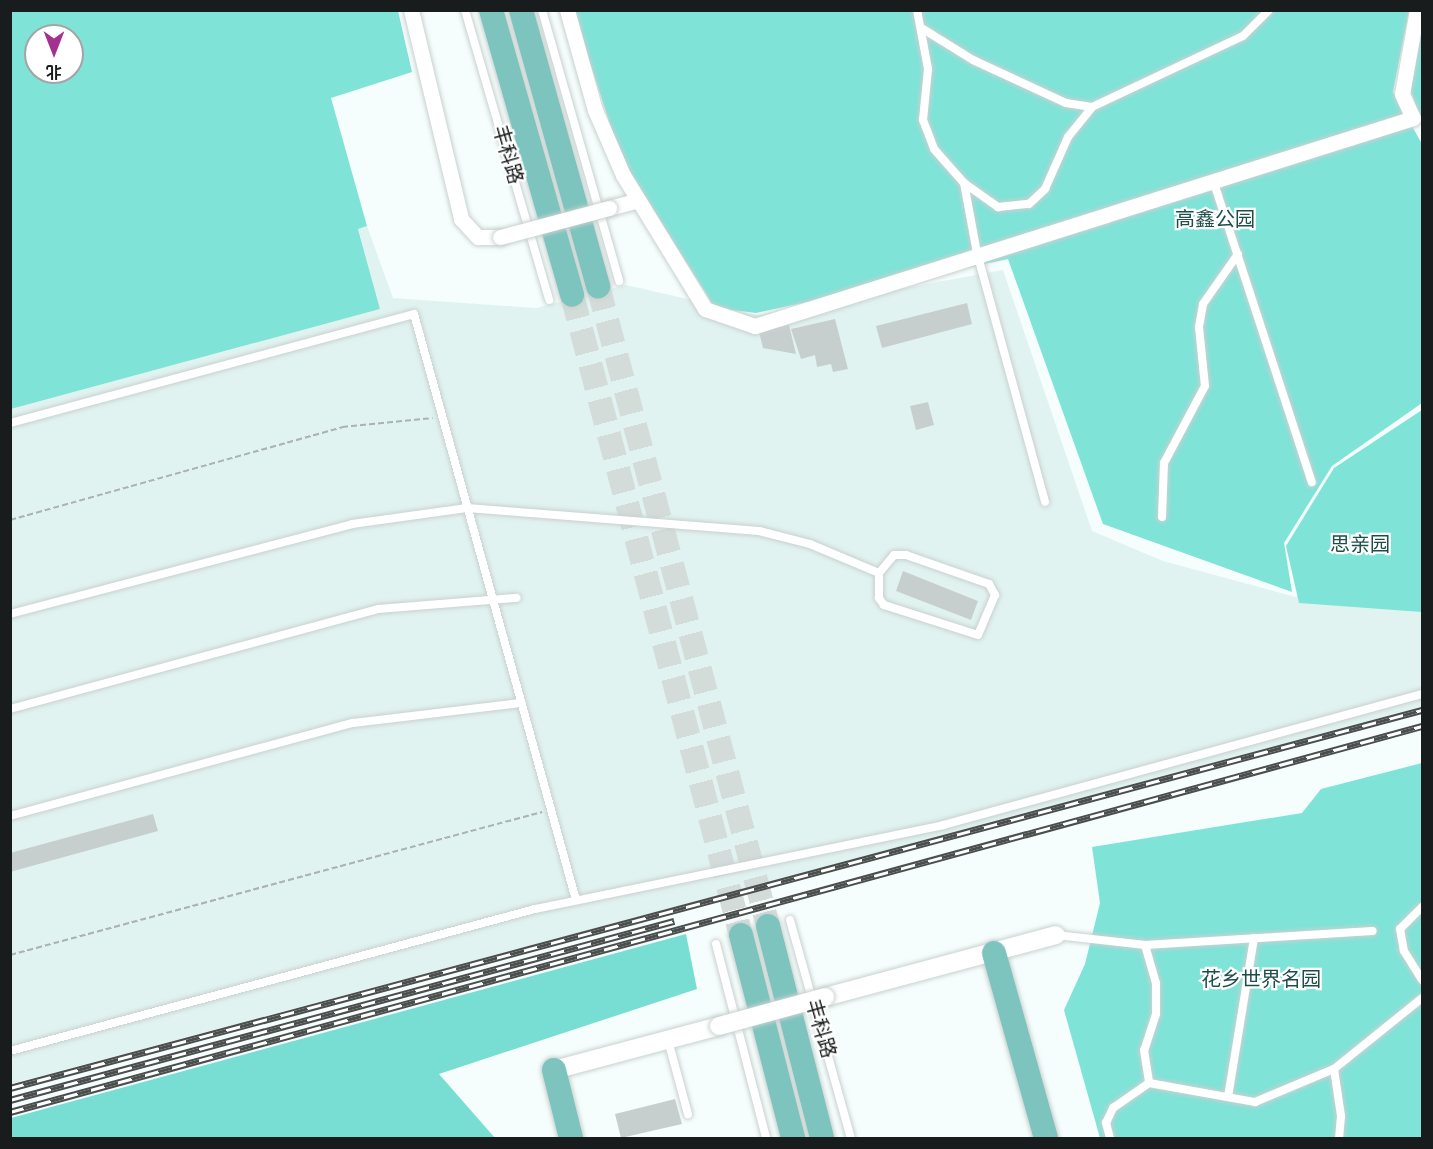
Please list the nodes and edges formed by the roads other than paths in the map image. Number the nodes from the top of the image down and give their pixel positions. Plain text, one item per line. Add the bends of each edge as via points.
1 (411, 10) edge
2 (465, 10) edge
3 (491, 10) edge
4 (521, 10) edge
5 (542, 10) edge
6 (567, 10) edge
7 (917, 10) edge
8 (1269, 10) edge
9 (1417, 10) edge
10 (922, 29) junction
11 (1092, 107) junction
12 (1213, 180) junction
13 (964, 183) junction
14 (638, 200) junction
15 (978, 253) junction
16 (1238, 254) junction
17 (609, 284) joint
18 (572, 295) tunnel mouth
19 (549, 300) dead end
20 (10, 423) edge
21 (1312, 482) dead end
22 (1044, 502) dead end
23 (467, 508) junction
24 (1162, 517) dead end
25 (879, 573) junction
26 (492, 598) junction
27 (517, 598) dead end
28 (10, 614) edge
29 (1422, 694) edge
30 (521, 703) junction
31 (10, 709) edge
32 (10, 816) edge
33 (576, 900) junction
34 (1422, 907) edge
35 (779, 923) joint
36 (1373, 931) dead end
37 (1056, 934) joint
38 (741, 935) tunnel mouth
39 (1254, 938) junction
40 (716, 944) dead end
41 (1145, 945) junction
42 (994, 953) junction
43 (1422, 980) edge
44 (1422, 998) edge
45 (668, 1039) junction
46 (10, 1051) edge
47 (1334, 1069) junction
48 (554, 1070) joint
49 (1149, 1083) junction
50 (1228, 1097) junction
51 (688, 1114) dead end
52 (571, 1138) edge
53 (766, 1138) edge
54 (793, 1138) edge
55 (822, 1138) edge
56 (851, 1138) edge
57 (1046, 1138) edge
58 (1110, 1138) edge
59 (1339, 1138) edge

1 - 14 street, bridge via 461,219 478,237 500,237
2 - 19 lane, 丰科路
3 - 18 main road, 丰科路
4 - 17 main road
5 - 17 lane
6 - 14 street via 595,110
7 - 10 lane
8 - 11 lane via 1244,36
9 - 12 street via 1402,94 1413,118
10 - 11 lane via 983,65 1066,103
10 - 13 lane via 928,69 923,120 934,149
11 - 13 lane via 1068,137 1045,189 1029,204 998,207
12 - 15 street
12 - 16 lane
13 - 15 lane
14 - 15 street via 705,309 755,326
15 - 22 lane
16 - 21 lane
16 - 24 lane via 1203,304 1198,327 1205,386 1164,463
20 - 23 lane via 414,314
23 - 25 lane via 759,531 810,544
23 - 26 lane
23 - 28 lane via 352,524
25 - 25 lane via 894,555 906,555 988,584 995,596 978,635 963,633 884,605 879,598
26 - 27 lane
26 - 30 lane
26 - 31 lane via 379,609
29 - 33 lane via 943,825
30 - 32 lane via 353,723
30 - 33 lane
33 - 46 lane
34 - 43 lane via 1400,929 1404,951
35 - 55 main road, 丰科路
35 - 56 lane, 丰科路
36 - 39 lane
37 - 41 lane
37 - 42 street
38 - 54 main road
39 - 41 lane
39 - 50 lane
40 - 53 lane
41 - 49 lane via 1156,983 1156,1014 1144,1050
42 - 45 street, bridge
42 - 57 main road
44 - 47 lane
45 - 48 street
45 - 51 lane
47 - 50 lane via 1255,1102
47 - 59 lane via 1341,1116
48 - 52 main road
49 - 50 lane
49 - 58 lane via 1113,1108 1106,1123

